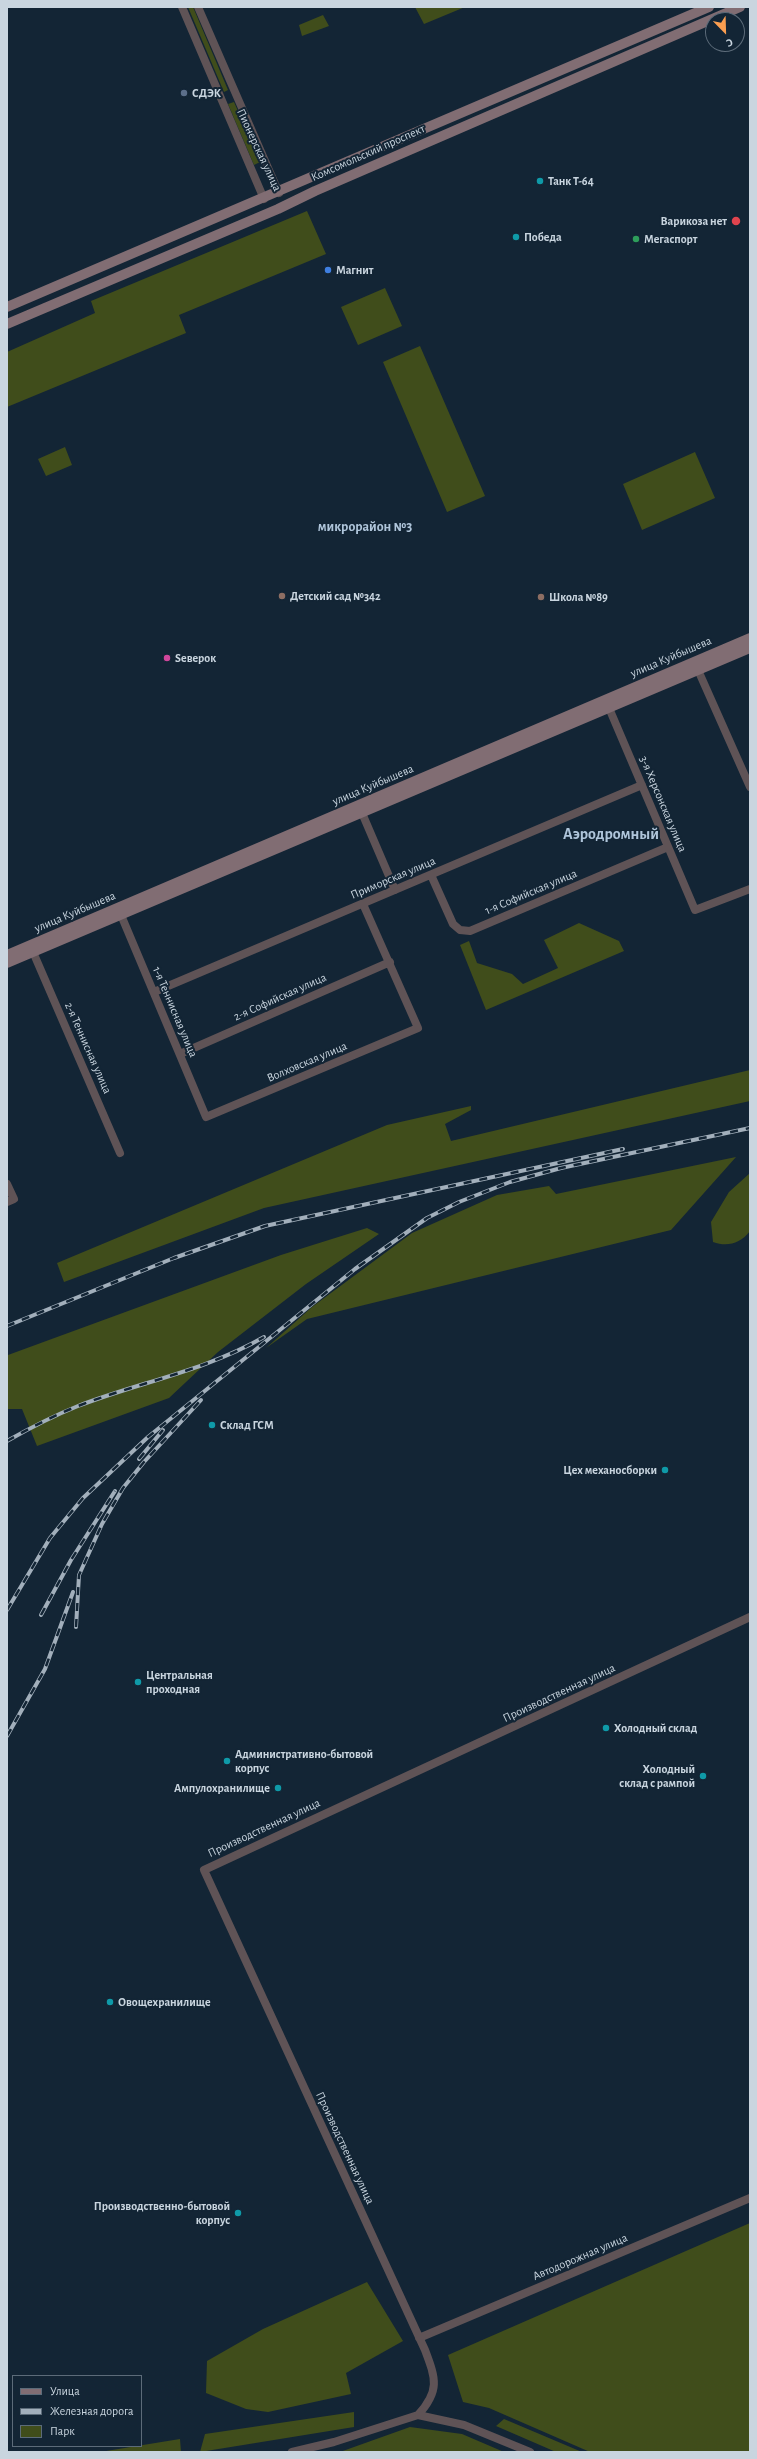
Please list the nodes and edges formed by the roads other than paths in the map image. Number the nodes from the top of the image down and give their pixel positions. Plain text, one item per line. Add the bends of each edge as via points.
1 (182, 7) edge
2 (198, 7) edge
3 (709, 7) edge
4 (740, 7) edge
5 (236, 93) junction
6 (222, 99) junction
7 (337, 167) junction
8 (315, 191) junction
9 (278, 193) junction
10 (264, 199) junction
11 (278, 210) junction
12 (7, 308) edge
13 (7, 324) edge
14 (750, 638) edge
15 (750, 648) edge
16 (696, 666) junction
17 (608, 704) junction
18 (642, 786) junction
19 (750, 787) edge
20 (360, 809) junction
21 (668, 847) junction
22 (431, 875) junction
23 (750, 889) edge
24 (395, 890) junction
25 (363, 904) junction
26 (119, 912) junction
27 (33, 952) junction
28 (7, 955) edge
29 (390, 962) junction
30 (7, 963) edge
31 (154, 992) junction
32 (180, 1054) junction
33 (206, 1117) joint
34 (120, 1152) dead end
35 (7, 1184) edge
36 (10, 1200) edge
37 (750, 1617) edge
38 (750, 2198) edge
39 (419, 2338) junction
40 (418, 2415) junction
41 (292, 2452) edge
42 (530, 2452) edge

1 - 6 street, Пионерская улица
2 - 5 street, Пионерская улица
3 - 7 main road, Комсомольский проспект
4 - 8 main road, Комсомольский проспект
5 - 6 street
5 - 9 street, Пионерская улица
6 - 10 street, Пионерская улица
7 - 8 main road via 307,186 308,191
7 - 9 main road, Комсомольский проспект
8 - 11 main road, Комсомольский проспект
9 - 10 main road, Комсомольский проспект
9 - 11 main road, Пионерская улица
10 - 11 main road, Пионерская улица
10 - 12 main road, Комсомольский проспект
11 - 13 main road, Комсомольский проспект
14 - 16 main road, улица Куйбышева
15 - 16 main road, улица Куйбышева
16 - 17 main road, улица Куйбышева
16 - 19 street
17 - 18 street, 3-я Херсонская улица
17 - 20 main road, улица Куйбышева
18 - 21 street, 3-я Херсонская улица
18 - 22 street, Приморская улица
20 - 24 street
20 - 26 main road, улица Куйбышева
21 - 22 street, 1-я Софийская улица via 470,931 460,930 453,924
21 - 23 street, 3-я Херсонская улица via 695,910
22 - 24 street, Приморская улица
24 - 25 street, Приморская улица
25 - 29 street
25 - 31 street, Приморская улица
26 - 27 main road, улица Куйбышева
26 - 28 main road, улица Куйбышева
26 - 31 street, 1-я Теннисная улица
27 - 30 main road, улица Куйбышева
27 - 34 street, 2-я Теннисная улица
29 - 32 street, 2-я Софийская улица
29 - 33 street, Волховская улица via 418,1028
31 - 32 street, 1-я Теннисная улица
32 - 33 street, 1-я Теннисная улица
35 - 36 street
37 - 39 street, Производственная улица via 204,1870
38 - 39 street, Автодорожная улица
39 - 40 street, Производственная улица via 434,2372 434,2392
40 - 41 street via 334,2442
40 - 42 street via 464,2425

